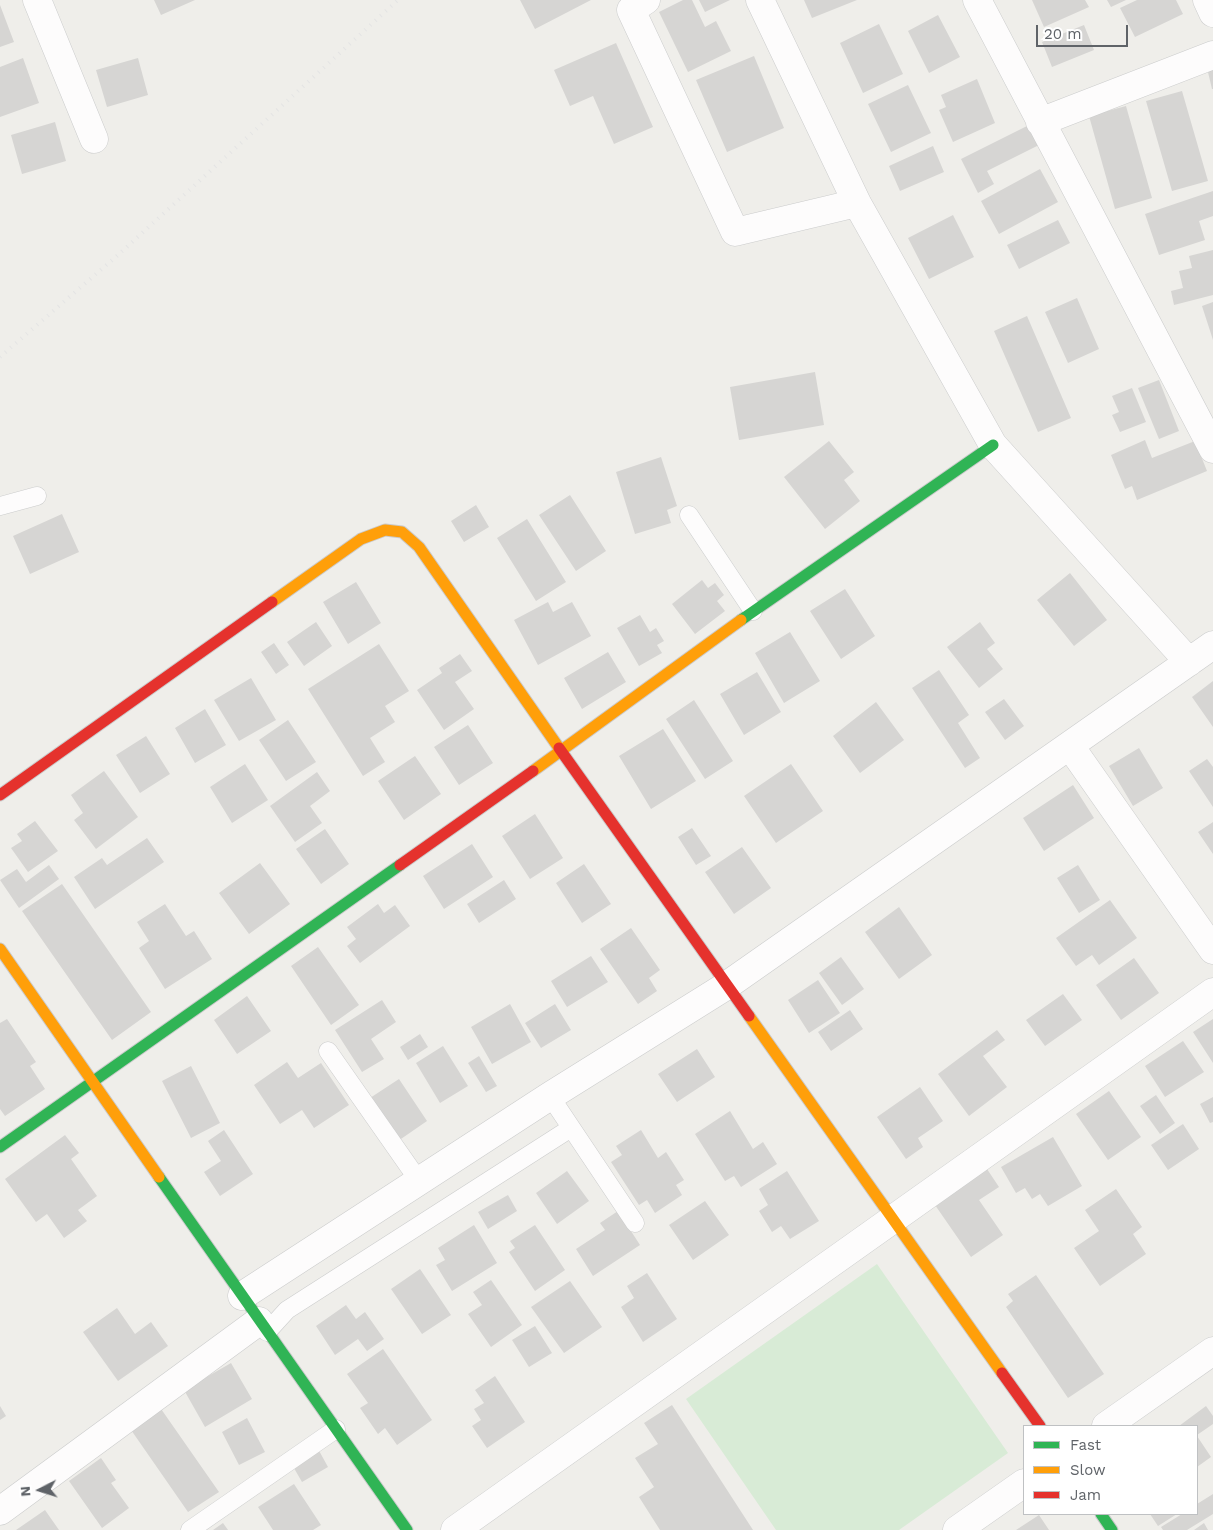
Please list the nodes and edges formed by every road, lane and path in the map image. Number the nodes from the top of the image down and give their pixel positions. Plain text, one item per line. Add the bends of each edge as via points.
1 (37, 0) edge
2 (646, 0) edge
3 (760, 0) edge
4 (977, 0) edge
5 (1207, 0) edge
6 (1213, 13) edge
7 (1213, 55) edge
8 (1040, 122) junction
9 (94, 139) dead end
10 (857, 204) junction
11 (993, 446) junction
12 (1213, 449) edge
13 (37, 496) dead end
14 (0, 506) edge
15 (689, 515) dead end
16 (753, 611) junction
17 (1213, 645) edge
18 (1190, 662) junction
19 (1070, 746) junction
20 (561, 751) junction
21 (0, 795) edge
22 (0, 949) edge
23 (1213, 950) edge
24 (726, 986) junction
25 (1213, 992) edge
26 (328, 1051) dead end
27 (94, 1082) junction
28 (550, 1096) junction
29 (571, 1128) junction
30 (0, 1147) edge
31 (419, 1181) junction
32 (894, 1219) junction
33 (635, 1223) dead end
34 (242, 1296) junction
35 (263, 1326) junction
36 (1213, 1350) edge
37 (1039, 1425) edge
38 (1107, 1425) edge
39 (336, 1429) junction
40 (1023, 1484) edge
41 (0, 1511) edge
42 (1101, 1515) edge
43 (190, 1530) edge
44 (407, 1530) edge
45 (454, 1530) edge
46 (958, 1530) edge
47 (1112, 1530) edge

1 - 9 street
2 - 10 street via 631,10 735,232
3 - 10 street
4 - 8 street
5 - 6 street
7 - 8 street
8 - 12 street
10 - 11 street
11 - 16 street
11 - 18 street
13 - 14 lane
15 - 16 lane
16 - 20 street
17 - 18 street
18 - 19 street
19 - 23 street
19 - 24 street
20 - 21 street via 419,547 402,532 385,530 361,539
20 - 24 street
20 - 27 street
22 - 27 street
24 - 28 street
24 - 32 street
25 - 32 street
26 - 31 lane
27 - 30 street
27 - 34 street
28 - 29 lane
28 - 31 street
29 - 33 lane
29 - 35 lane
31 - 34 street
32 - 37 street
32 - 45 street
34 - 35 street
35 - 39 street
35 - 41 street
36 - 38 street
39 - 43 lane
39 - 44 street
40 - 46 street
42 - 47 street

